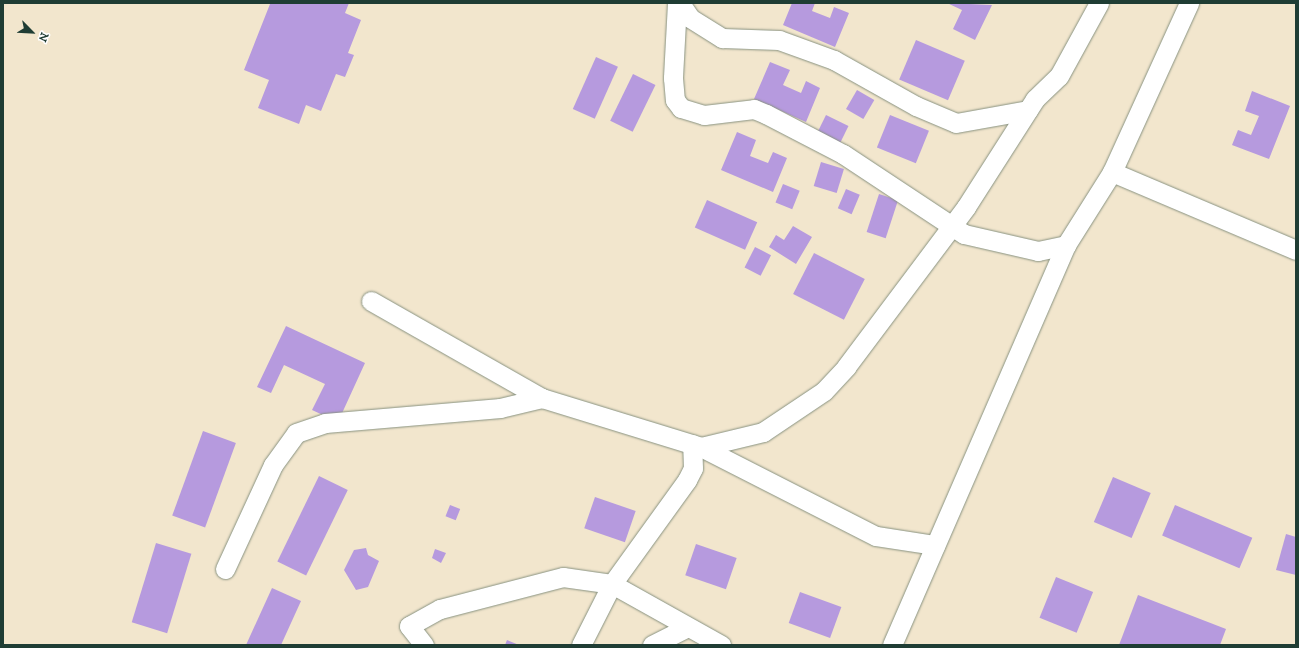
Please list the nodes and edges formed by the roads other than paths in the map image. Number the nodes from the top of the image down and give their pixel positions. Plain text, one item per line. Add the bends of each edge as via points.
1 (676, 3) edge
2 (680, 3) edge
3 (1099, 3) edge
4 (1189, 3) edge
5 (1028, 110) junction
6 (1112, 172) junction
7 (951, 227) junction
8 (1296, 233) edge
9 (1276, 241) junction
10 (1066, 245) junction
11 (1296, 250) edge
12 (371, 301) dead end
13 (542, 398) junction
14 (697, 446) junction
15 (936, 545) junction
16 (225, 569) dead end
17 (612, 584) junction
18 (688, 627) junction
19 (424, 645) edge
20 (581, 645) edge
21 (652, 645) edge
22 (721, 645) edge
23 (892, 645) edge

1 - 7 street via 673,78 675,100 681,108 704,114 754,109 766,114 843,154
2 - 5 street via 690,18 722,38 779,40 834,60 916,106 956,123
3 - 5 street via 1063,71
4 - 6 street
5 - 7 street
6 - 9 street
6 - 10 street
7 - 10 street via 1018,249 1048,251
7 - 14 street via 846,367 824,391 763,432
8 - 9 street
9 - 11 street
10 - 15 street
12 - 13 street
13 - 14 street
13 - 16 street via 500,408 325,423 296,433 273,465
14 - 15 street via 876,536
14 - 17 street via 693,468 687,480
15 - 23 street
17 - 18 street
17 - 19 street via 595,579 554,577 440,609 409,626
17 - 20 street
18 - 21 street
18 - 22 street

